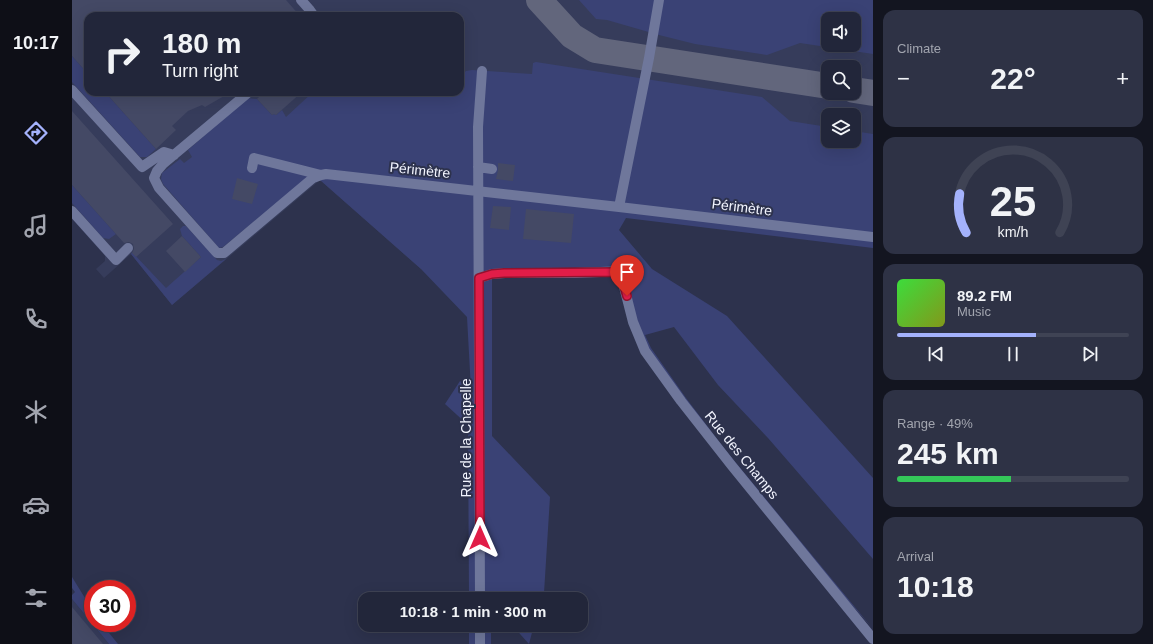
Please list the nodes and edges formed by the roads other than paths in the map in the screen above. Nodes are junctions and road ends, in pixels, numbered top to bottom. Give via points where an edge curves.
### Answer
1 (301, 0) edge
2 (659, 0) edge
3 (312, 12) edge
4 (482, 71) dead end
5 (72, 90) edge
6 (244, 96) edge
7 (174, 155) junction
8 (478, 167) junction
9 (252, 168) dead end
10 (492, 169) dead end
11 (321, 174) junction
12 (479, 191) junction
13 (619, 207) junction
14 (72, 211) edge
15 (873, 237) edge
16 (128, 248) dead end
17 (479, 278) junction
18 (480, 592) edge
19 (480, 632) edge
20 (873, 638) edge
21 (480, 644) edge

1 - 3 street
2 - 13 street
4 - 8 street, Rue de la Chapelle
5 - 7 street via 142,167 164,152
6 - 7 street
7 - 11 street via 157,171 154,178 159,188 217,253 224,253 312,178
8 - 10 street
8 - 12 street, Rue de la Chapelle
9 - 11 street, Périmètre via 254,158
11 - 12 street, Périmètre
12 - 13 street, Périmètre
12 - 17 street, Rue de la Chapelle
13 - 15 street, Périmètre
14 - 16 street via 116,260
17 - 18 street, Rue de la Chapelle
17 - 20 street, Rue des Champs via 504,273 622,271 633,322 645,351 732,466
19 - 21 street

